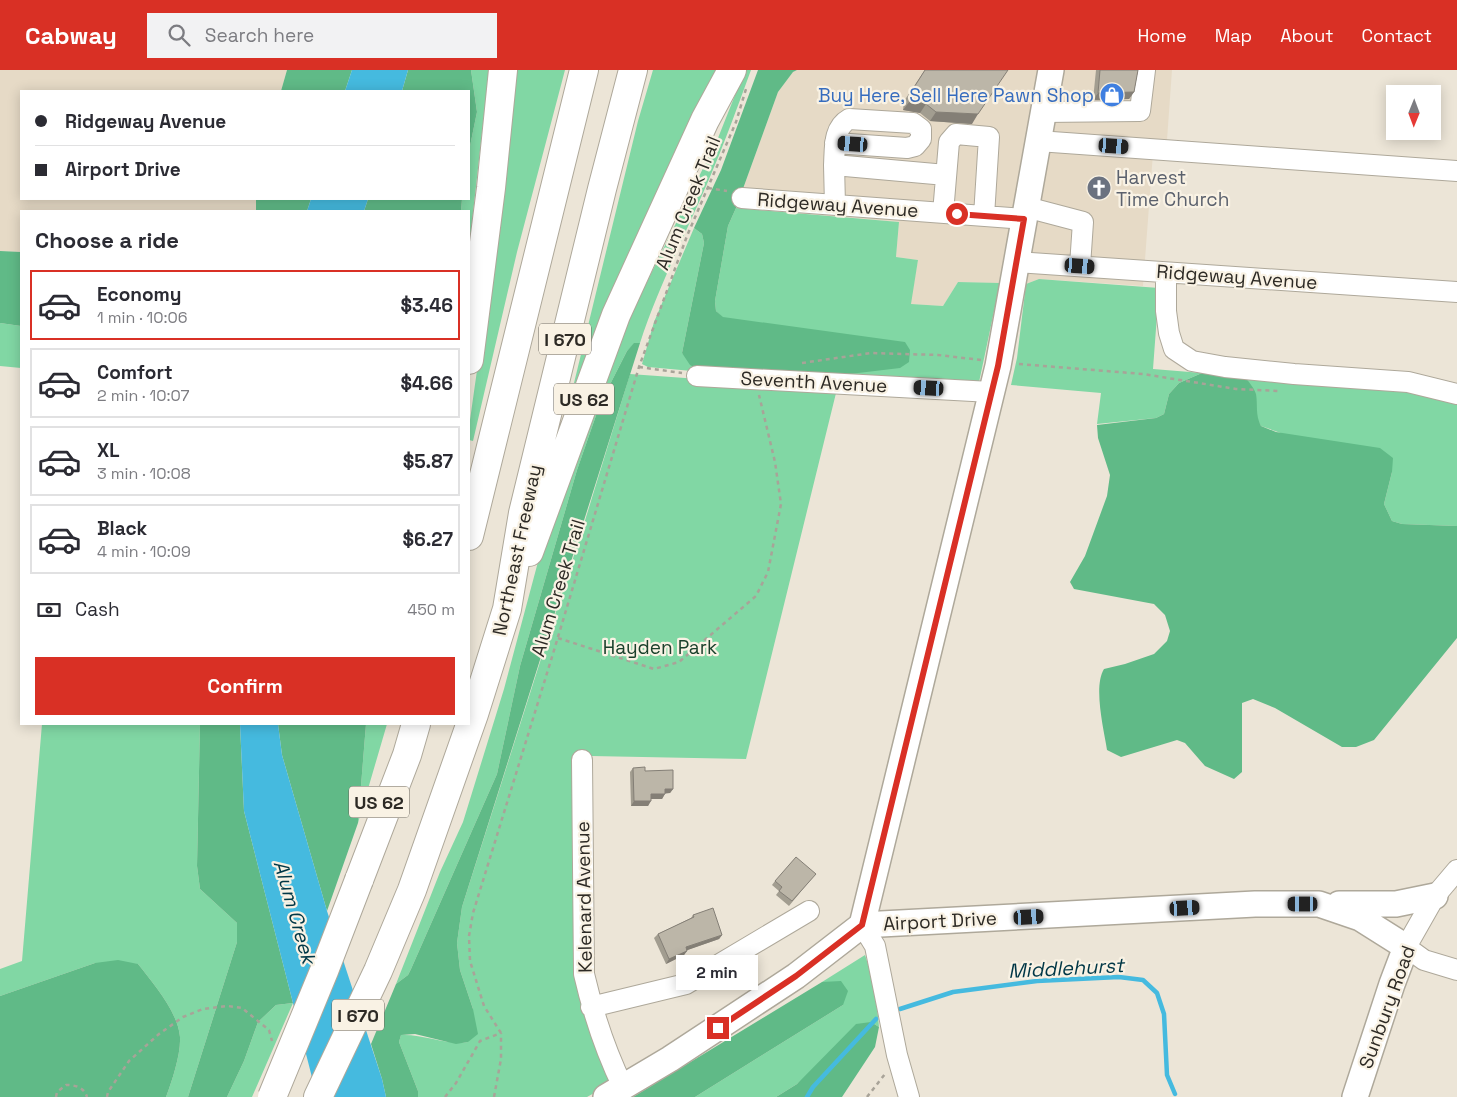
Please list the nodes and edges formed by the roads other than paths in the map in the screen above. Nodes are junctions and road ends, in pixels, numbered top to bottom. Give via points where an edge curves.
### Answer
1 (503, 70) edge
2 (584, 70) edge
3 (633, 70) edge
4 (1051, 70) edge
5 (1145, 70) edge
6 (740, 79) edge
7 (1044, 112) junction
8 (1038, 141) junction
9 (835, 143) dead end
10 (834, 165) junction
11 (1457, 171) edge
12 (946, 176) junction
13 (742, 198) dead end
14 (835, 205) junction
15 (943, 213) junction
16 (1025, 213) junction
17 (984, 216) junction
18 (1016, 262) junction
19 (1080, 266) junction
20 (1166, 273) junction
21 (1457, 292) edge
22 (470, 352) edge
23 (697, 376) road end
24 (991, 392) junction
25 (1457, 394) edge
26 (470, 532) edge
27 (507, 610) junction
28 (399, 725) edge
29 (416, 725) edge
30 (582, 760) dead end
31 (1457, 870) edge
32 (359, 880) junction
33 (1435, 896) junction
34 (1319, 904) junction
35 (809, 911) dead end
36 (862, 925) junction
37 (1406, 947) junction
38 (1457, 970) edge
39 (591, 1007) junction
40 (615, 1092) edge
41 (272, 1097) edge
42 (318, 1097) edge
43 (909, 1097) edge
44 (1355, 1097) edge

1 - 22 highway
2 - 26 highway, I 670
3 - 27 highway, Northeast Freeway / I 670 via 523,513
4 - 7 main road
5 - 7 street via 1140,111
6 - 27 highway, US 62 via 705,120 616,315
7 - 8 main road
8 - 11 street
8 - 16 main road
9 - 10 street
10 - 12 street
10 - 14 street
12 - 15 street
12 - 17 street via 949,142 956,134 989,137
13 - 14 street, Ridgeway Avenue
14 - 15 street, Ridgeway Avenue
15 - 17 street, Ridgeway Avenue
16 - 17 street, Ridgeway Avenue
16 - 18 main road
16 - 19 street, Ridgeway Avenue via 1083,222
18 - 19 street, Ridgeway Avenue
18 - 24 main road
19 - 20 street, Ridgeway Avenue
20 - 21 street, Ridgeway Avenue
20 - 25 street via 1169,333 1174,349 1192,361 1294,374 1408,382
23 - 24 street, Seventh Avenue
24 - 36 main road
27 - 42 highway, Northeast Freeway / I 670 via 412,890 378,971
28 - 32 highway, US 62
29 - 32 highway, I 670
30 - 39 street, Kelenard Avenue via 584,974
31 - 33 street, Sunbury Road
32 - 41 highway, I 670, bridge
33 - 34 main road via 1396,904
33 - 37 street, Sunbury Road
34 - 36 main road, Airport Drive via 1255,904
34 - 37 main road, Airport Drive via 1360,918
35 - 39 street via 686,984
36 - 40 main road, Airport Drive via 796,976
36 - 43 street via 875,946 896,1055
37 - 38 street via 1424,960
37 - 44 main road, Sunbury Road
39 - 40 street, Kelenard Avenue via 608,1057

